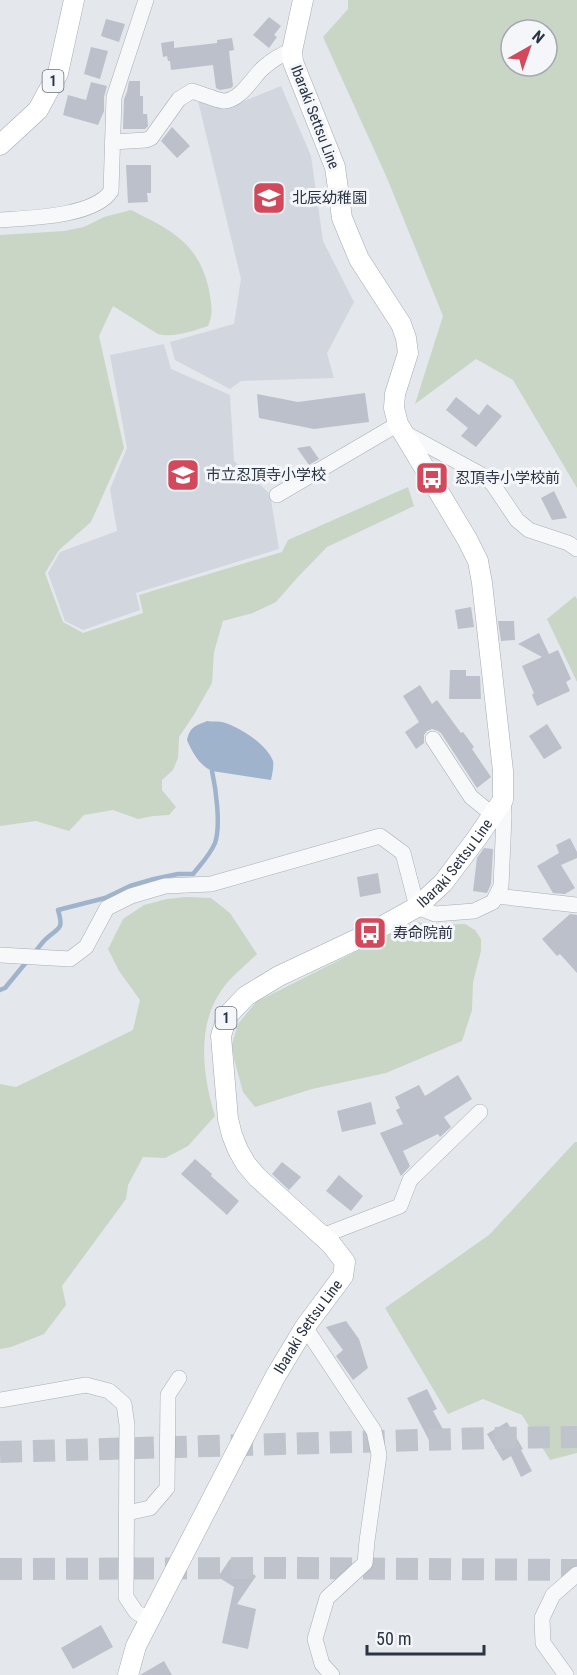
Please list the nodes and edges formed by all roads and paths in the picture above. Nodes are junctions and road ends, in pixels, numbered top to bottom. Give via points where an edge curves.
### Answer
1 (74, 0) edge
2 (146, 0) edge
3 (303, 0) edge
4 (292, 51) junction
5 (112, 142) junction
6 (0, 145) edge
7 (0, 220) edge
8 (401, 429) junction
9 (277, 495) dead end
10 (577, 549) edge
11 (433, 739) dead end
12 (498, 807) junction
13 (496, 896) junction
14 (577, 905) edge
15 (417, 907) junction
16 (0, 955) edge
17 (480, 1112) dead end
18 (322, 1236) junction
19 (305, 1327) junction
20 (179, 1378) dead end
21 (0, 1400) edge
22 (127, 1513) junction
23 (577, 1574) edge
24 (149, 1620) junction
25 (128, 1675) edge
26 (332, 1675) edge
27 (566, 1675) edge

1 - 6 main road, 1 via 58,73 38,110
2 - 5 street via 114,97
3 - 4 main road, Ibaraki Settsu Line
4 - 5 street via 264,67 234,99 220,101 192,91 178,99 151,138
4 - 8 main road, Ibaraki Settsu Line via 335,166 342,218 359,259 406,338 408,353 394,408
5 - 7 street via 111,191 107,196 92,206 61,215
8 - 9 street
8 - 10 street via 492,483 529,530
8 - 12 main road, Ibaraki Settsu Line via 478,561 503,771
11 - 12 street via 471,797
12 - 13 street via 504,816 501,886
12 - 15 main road, Ibaraki Settsu Line / 1 via 443,882
13 - 14 street
13 - 15 street via 493,902 474,911 435,914
15 - 16 street via 403,853 380,836 211,884 165,886 131,896 107,908 86,947 70,958
15 - 18 main road, Ibaraki Settsu Line / 1 via 246,996 227,1016 221,1036 228,1119 238,1150 257,1177
17 - 18 street via 410,1180 399,1206
18 - 19 main road, Ibaraki Settsu Line / 1 via 345,1262 343,1276
19 - 24 main road, Ibaraki Settsu Line / 1
19 - 26 street via 374,1431 379,1455 365,1563 327,1598 315,1639 322,1664
20 - 22 street via 168,1395 167,1488 150,1508
21 - 22 street via 86,1385 110,1391 124,1404 127,1425
22 - 24 street via 126,1597 136,1612
23 - 27 street via 553,1595 542,1618 543,1643
24 - 25 main road, Ibaraki Settsu Line / 1

